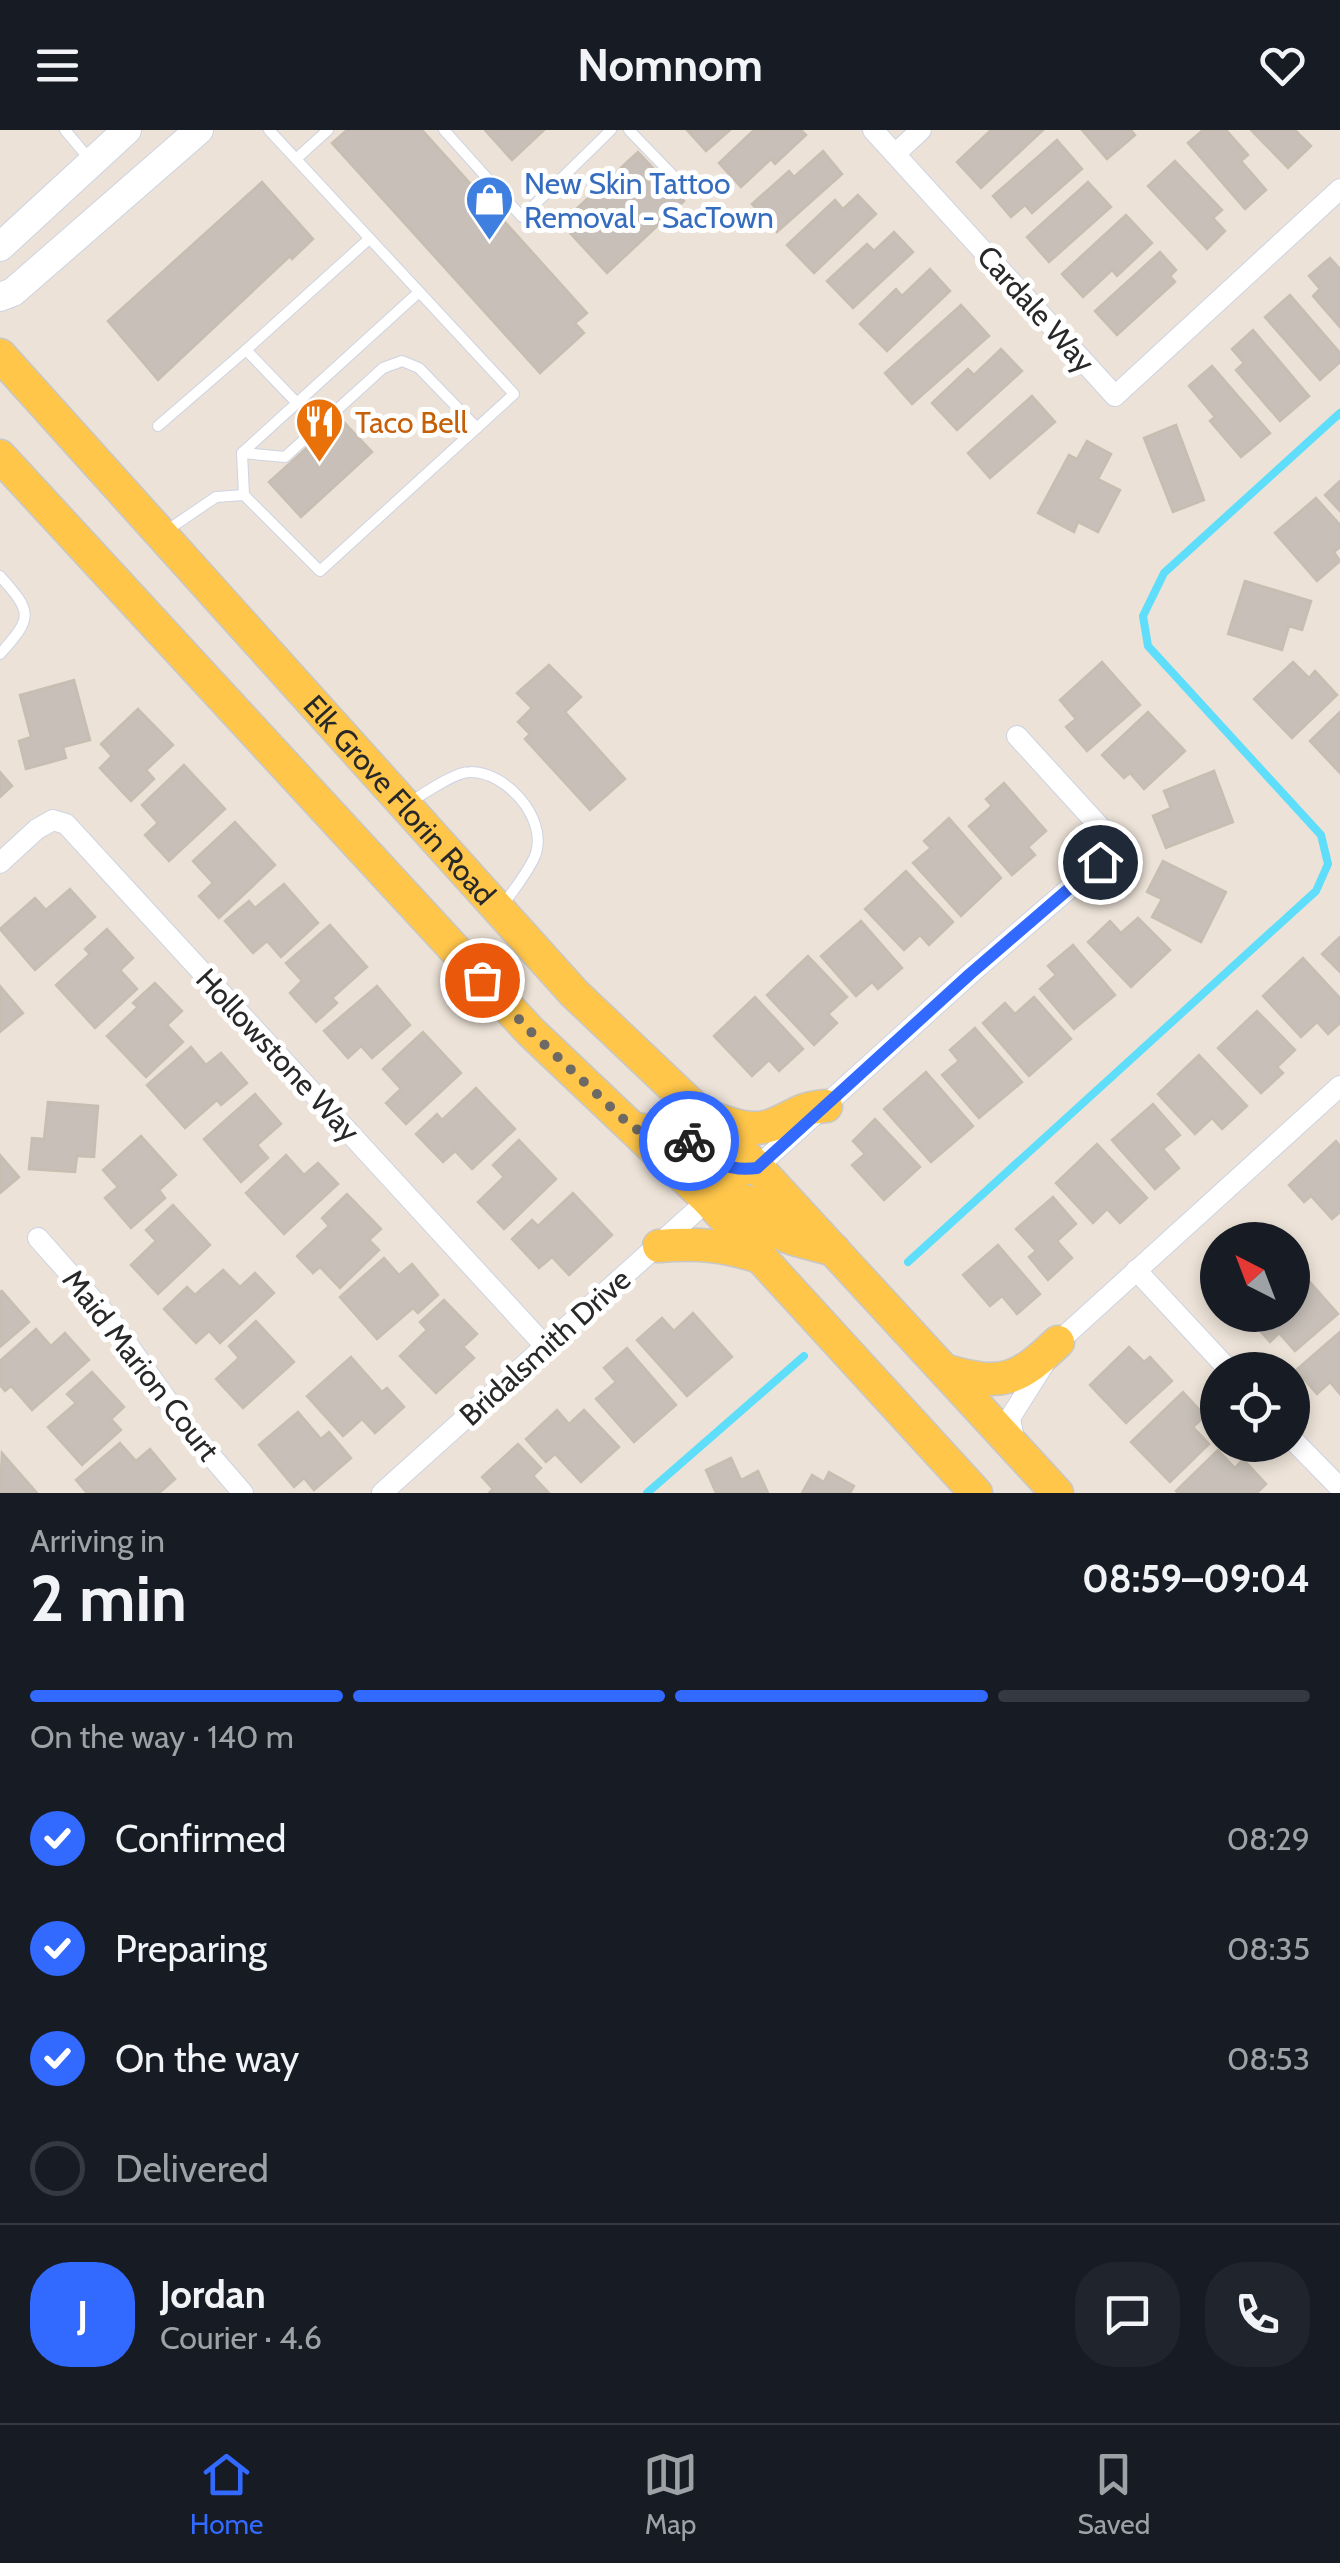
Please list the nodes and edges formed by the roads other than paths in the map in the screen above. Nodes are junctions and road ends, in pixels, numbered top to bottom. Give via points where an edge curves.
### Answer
1 (65, 130) edge
2 (127, 130) edge
3 (199, 130) edge
4 (269, 130) edge
5 (328, 130) edge
6 (444, 130) edge
7 (612, 130) edge
8 (629, 130) edge
9 (873, 130) edge
10 (921, 130) edge
11 (896, 154) junction
12 (296, 159) junction
13 (92, 162) junction
14 (683, 186) dead end
15 (1340, 189) edge
16 (370, 239) junction
17 (0, 247) edge
18 (419, 292) junction
19 (0, 298) edge
20 (246, 350) junction
21 (0, 356) edge
22 (297, 403) junction
23 (158, 426) dead end
24 (477, 428) junction
25 (242, 452) junction
26 (4, 470) edge
27 (244, 495) junction
28 (162, 534) junction
29 (0, 576) edge
30 (0, 654) edge
31 (1018, 736) dead end
32 (404, 806) junction
33 (0, 864) edge
34 (498, 912) junction
35 (1340, 1086) edge
36 (826, 1106) junction
37 (700, 1114) junction
38 (634, 1129) junction
39 (757, 1168) junction
40 (708, 1200) junction
41 (38, 1238) dead end
42 (659, 1246) junction
43 (834, 1250) junction
44 (763, 1259) junction
45 (1136, 1270) junction
46 (1058, 1342) junction
47 (546, 1347) junction
48 (1212, 1352) edge
49 (947, 1371) junction
50 (1016, 1449) junction
51 (1310, 1457) edge
52 (1340, 1488) edge
53 (243, 1493) edge
54 (382, 1493) edge
55 (976, 1493) edge
56 (1056, 1493) edge

1 - 13 lane
2 - 13 street
3 - 19 street
4 - 12 lane
5 - 12 lane
6 - 7 lane via 522,217
8 - 14 lane
9 - 11 street, Cardale Way
10 - 11 street
11 - 15 street, Cardale Way via 1115,396
12 - 16 lane
13 - 17 street
16 - 18 lane
16 - 20 lane
18 - 22 lane
18 - 24 lane via 514,394
20 - 22 lane
20 - 23 lane
21 - 28 main road, Elk Grove Florin Road
22 - 25 lane
24 - 25 lane via 418,368 402,361 383,368 286,457
24 - 27 lane via 320,571
25 - 27 lane
26 - 38 main road, Elk Grove Florin Road via 530,1031
27 - 28 lane via 216,497
28 - 32 main road, Elk Grove Florin Road
29 - 30 lane via 26,613
31 - 36 street via 1102,828 1108,846 1100,862
32 - 34 main road, Elk Grove Florin Road
32 - 34 lane via 466,771 492,774 516,796 536,822 536,853
33 - 47 street, Hollowstone Way via 38,829 53,820 66,824
34 - 37 main road, Elk Grove Florin Road
35 - 45 street
36 - 37 main road via 755,1128
36 - 39 street
37 - 39 main road, Elk Grove Florin Road
38 - 39 main road via 684,1136 718,1165
38 - 40 main road, Elk Grove Florin Road
39 - 43 main road, Elk Grove Florin Road
40 - 42 street, Bridalsmith Drive
40 - 43 main road via 732,1196 785,1236
40 - 44 main road, Elk Grove Florin Road
41 - 53 street, Maid Marion Court via 109,1318 186,1428
42 - 44 main road via 729,1246
42 - 47 street, Bridalsmith Drive
43 - 49 main road, Elk Grove Florin Road
44 - 55 main road, Elk Grove Florin Road
45 - 46 street
45 - 48 street
46 - 49 main road via 1016,1375 978,1378
46 - 50 street via 1010,1418
47 - 54 street, Bridalsmith Drive
49 - 50 main road, Elk Grove Florin Road
50 - 56 main road, Elk Grove Florin Road
51 - 52 street

